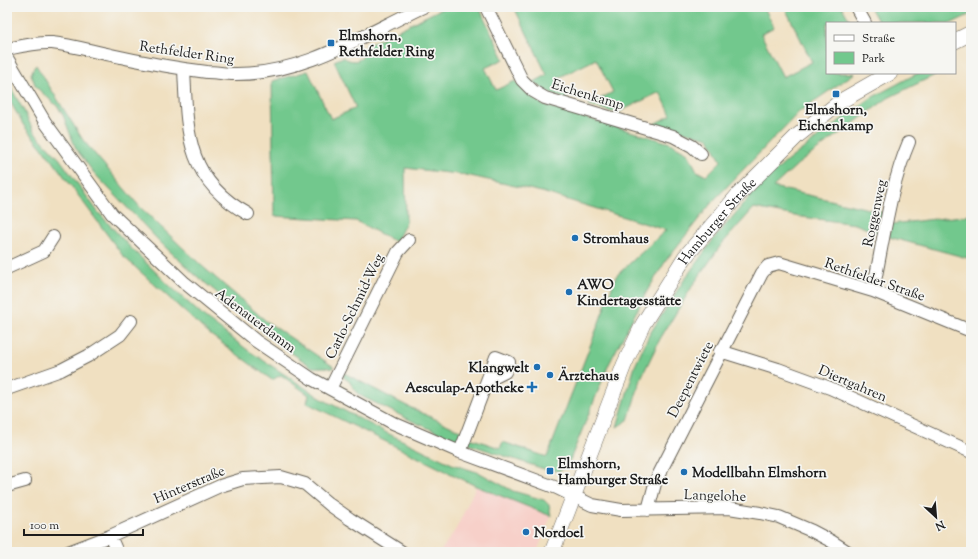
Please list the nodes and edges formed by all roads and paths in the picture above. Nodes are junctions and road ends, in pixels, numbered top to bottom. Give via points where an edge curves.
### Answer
1 (423, 7) edge
2 (486, 7) edge
3 (856, 7) edge
4 (864, 22) edge
5 (971, 33) edge
6 (956, 40) edge
7 (7, 49) edge
8 (7, 58) edge
9 (184, 69) junction
10 (888, 74) edge
11 (909, 142) dead end
12 (701, 154) dead end
13 (248, 214) dead end
14 (53, 237) dead end
15 (409, 240) dead end
16 (768, 266) joint
17 (7, 268) edge
18 (873, 291) junction
19 (131, 321) dead end
20 (971, 331) edge
21 (720, 352) junction
22 (488, 381) dead end
23 (7, 389) edge
24 (330, 389) junction
25 (460, 452) junction
26 (971, 452) edge
27 (25, 481) dead end
28 (7, 486) edge
29 (574, 496) junction
30 (648, 510) junction
31 (110, 536) junction
32 (68, 552) edge
33 (117, 552) edge
34 (402, 552) edge
35 (552, 552) edge
36 (848, 552) edge

1 - 9 street, Rethfelder Ring via 322,55 280,69 251,74
2 - 12 street, Eichenkamp via 522,80 533,91 545,98 673,136
3 - 4 street
5 - 6 main road
7 - 9 street, Rethfelder Ring via 50,43
8 - 24 street, Adenauerdamm via 45,122 112,214 185,283 256,341
9 - 13 street via 190,140 199,166 210,184 227,201
10 - 29 main road, Hamburger Straße via 841,101 798,136 738,194 685,257 640,330
11 - 18 street, Roggenweg via 901,161
14 - 17 street via 44,251
15 - 24 street, Carlo-Schmid-Weg via 398,252
16 - 18 street, Rethfelder Straße via 779,263
16 - 21 street, Deepentwiete
18 - 20 street, Rethfelder Straße
19 - 23 street via 120,335 88,356 61,370
21 - 26 street, Diertgahren via 830,388
21 - 30 street, Deepentwiete via 656,480
22 - 25 street
24 - 25 street, Adenauerdamm via 393,423
25 - 29 street, Adenauerdamm
27 - 28 street
29 - 30 street, Langelohe via 592,505 621,510
29 - 35 main road, Hamburger Straße
30 - 36 street, Langelohe via 729,508 760,513 779,517 812,531
31 - 32 street, Hinterstraße
31 - 33 street
31 - 34 street, Hinterstraße via 220,486 243,479 281,477 305,484 330,505

